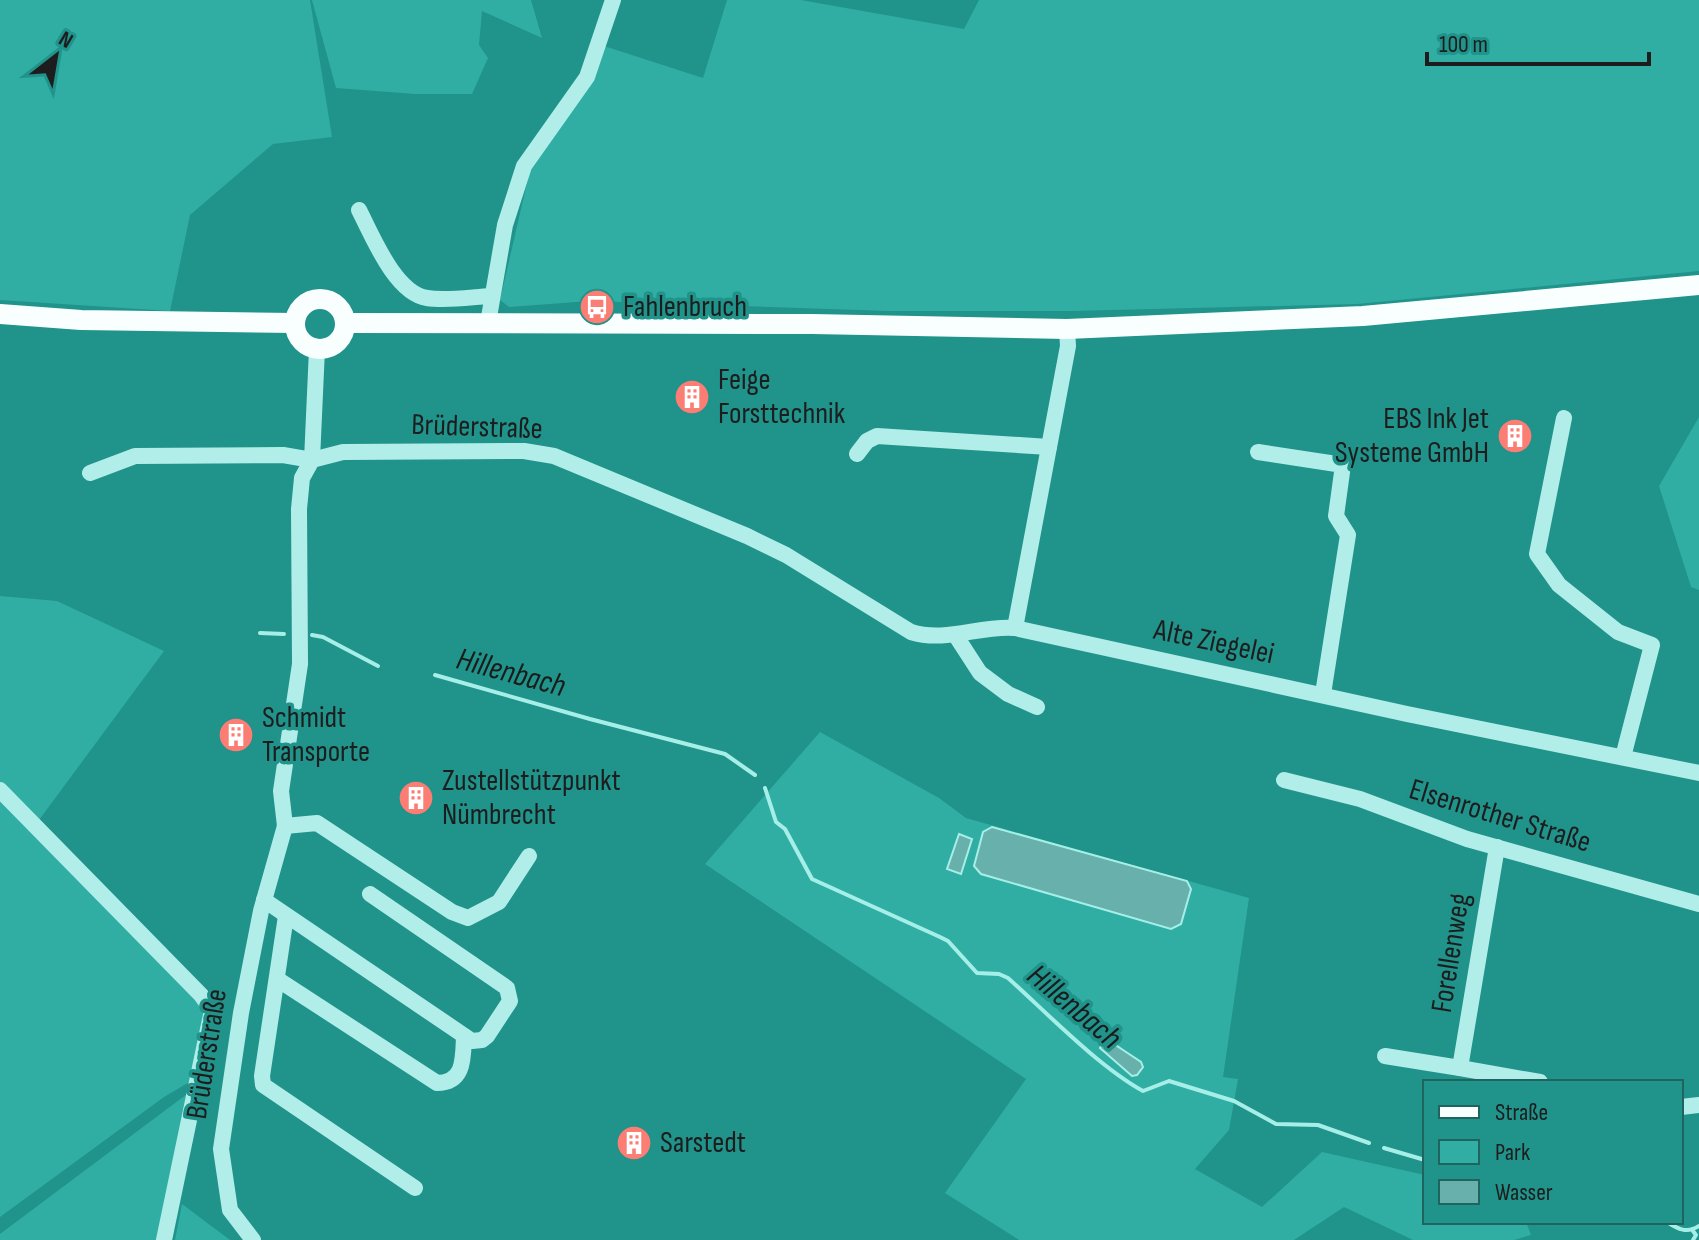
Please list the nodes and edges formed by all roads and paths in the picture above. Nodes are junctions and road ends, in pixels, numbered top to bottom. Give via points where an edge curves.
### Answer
1 (613, 0) edge
2 (359, 210) dead end
3 (1699, 285) edge
4 (491, 296) junction
5 (0, 314) edge
6 (295, 323) junction
7 (345, 323) junction
8 (488, 323) junction
9 (1067, 329) junction
10 (317, 349) junction
11 (1564, 418) dead end
12 (1049, 447) junction
13 (1258, 452) dead end
14 (857, 454) dead end
15 (312, 460) junction
16 (90, 473) dead end
17 (1015, 628) junction
18 (956, 636) junction
19 (1323, 694) junction
20 (1037, 707) dead end
21 (1623, 757) junction
22 (1699, 773) edge
23 (1284, 780) dead end
24 (0, 790) edge
25 (285, 826) junction
26 (1497, 847) junction
27 (529, 856) dead end
28 (370, 894) dead end
29 (264, 900) junction
30 (1699, 904) edge
31 (286, 916) junction
32 (277, 979) junction
33 (464, 1036) junction
34 (1385, 1056) dead end
35 (1460, 1068) junction
36 (1529, 1080) edge
37 (415, 1188) dead end
38 (164, 1240) edge
39 (253, 1240) edge

1 - 4 street via 587,77 524,166
2 - 4 street via 404,287 426,298
3 - 9 main road via 1363,316
4 - 8 street
5 - 6 main road
6 - 7 main road via 303,305 319,298 336,304
6 - 10 main road via 303,343
7 - 8 main road
7 - 10 main road via 339,341
8 - 9 main road
9 - 12 street
10 - 15 street
11 - 21 street via 1537,554 1559,585 1618,632 1652,645
12 - 14 street via 877,436
12 - 17 street
13 - 19 street via 1343,465 1336,516 1348,535
15 - 16 street via 283,455 135,456
15 - 18 street, Brüderstraße via 343,452 524,451 554,456 773,549 911,632
15 - 25 street, Brüderstraße via 302,478 299,509 300,664 281,791
17 - 18 street, Brüderstraße via 995,626
17 - 19 street, Alte Ziegelei
18 - 20 street via 980,673
19 - 21 street, Alte Ziegelei
21 - 22 street, Alte Ziegelei
23 - 26 street, Elsenrother Straße via 1360,799
24 - 38 street via 212,1010
25 - 27 street via 317,823 468,918 499,902
25 - 29 street, Brüderstraße
26 - 30 street, Elsenrother Straße
26 - 35 street, Forellenweg
28 - 33 street via 507,988 510,1001 487,1036 477,1041
29 - 31 street
29 - 39 street, Brüderstraße via 238,1025 221,1149 230,1210
31 - 32 street
31 - 33 street
32 - 33 street via 437,1083 451,1080 461,1069
32 - 37 street via 263,1085
34 - 35 street
35 - 36 street

